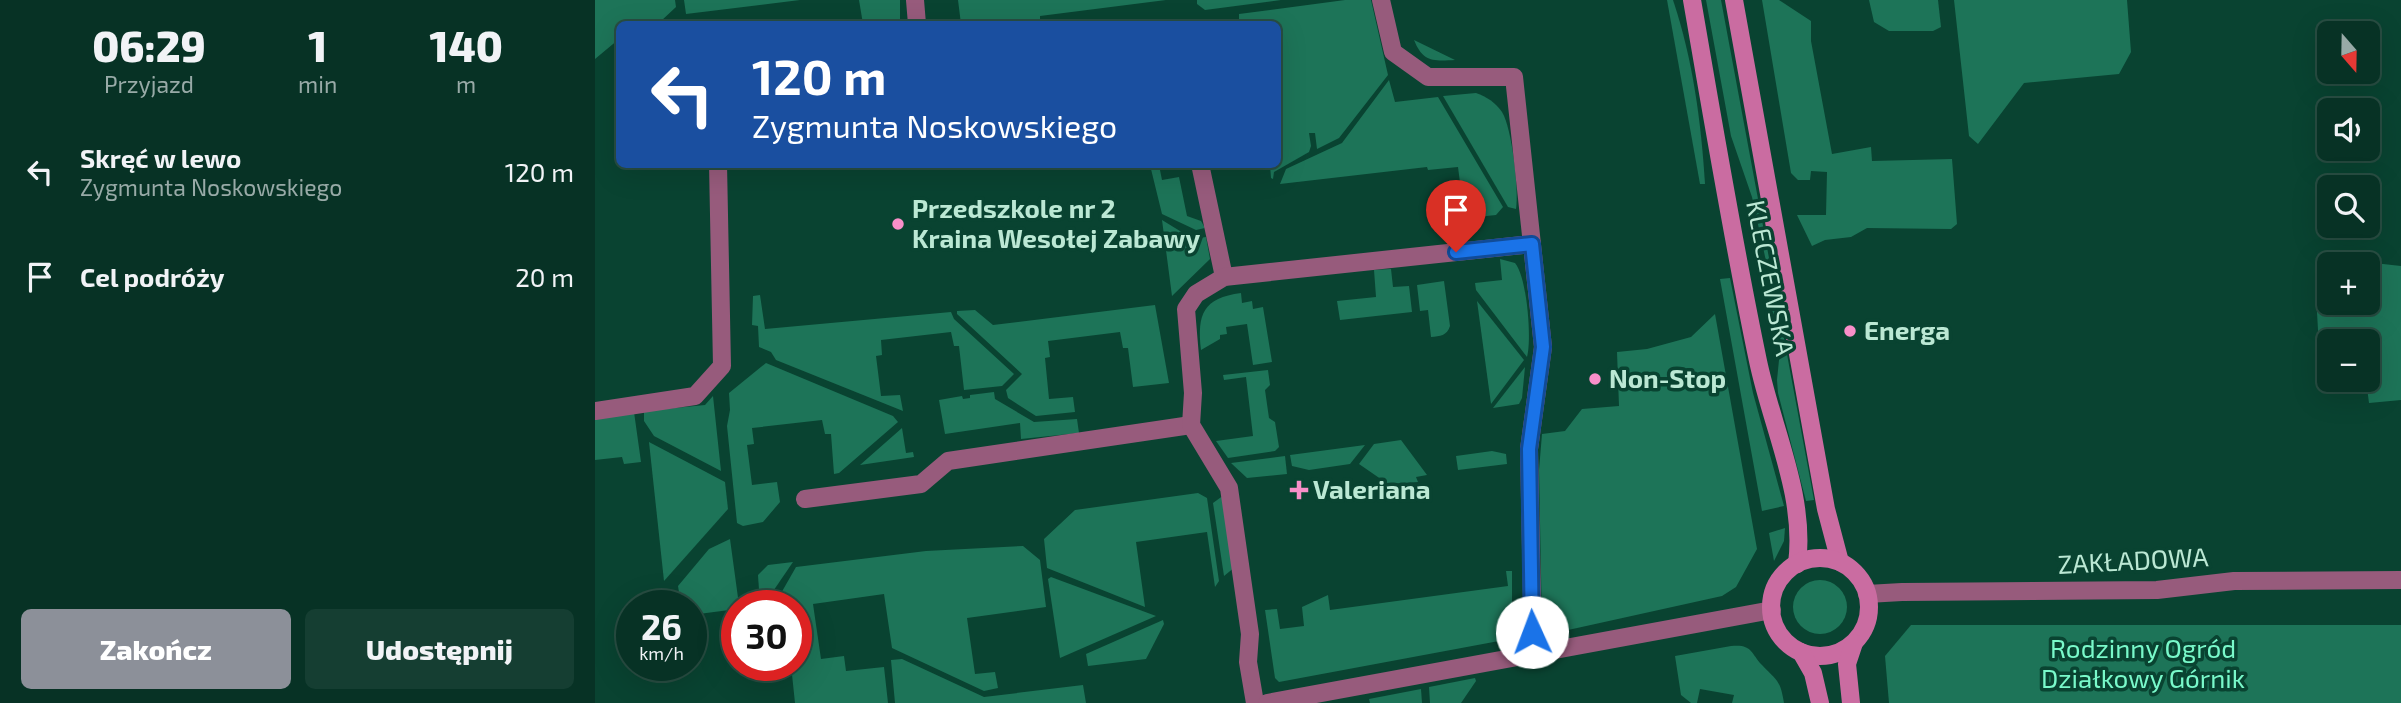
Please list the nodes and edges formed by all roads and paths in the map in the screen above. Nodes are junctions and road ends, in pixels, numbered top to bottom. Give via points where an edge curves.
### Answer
1 (915, 0) edge
2 (1381, 0) edge
3 (1734, 0) edge
4 (1692, 2) edge
5 (917, 21) edge
6 (718, 168) edge
7 (1201, 168) edge
8 (1532, 244) junction
9 (1224, 277) junction
10 (595, 411) edge
11 (1191, 425) junction
12 (805, 499) dead end
13 (1840, 562) junction
14 (1797, 564) junction
15 (2401, 580) edge
16 (1867, 594) junction
17 (1772, 610) junction
18 (1854, 643) junction
19 (1533, 652) junction
20 (1801, 652) junction
21 (1255, 703) edge
22 (1267, 703) edge
23 (1820, 703) edge
24 (1851, 703) edge

1 - 5 street
2 - 8 street via 1393,52 1428,77 1514,77
3 - 13 main road, KLECZEWSKA via 1826,509
4 - 14 main road, KLECZEWSKA via 1758,362 1797,514
6 - 10 street via 722,366 695,396
7 - 9 street
8 - 9 street
8 - 19 street via 1543,347 1529,449
9 - 11 street via 1196,294 1186,309
11 - 12 street via 947,461 921,484
11 - 21 street via 1229,488
13 - 14 main road via 1819,558
13 - 16 main road via 1859,577
14 - 17 main road via 1777,584
15 - 16 street, ZAKŁADOWA via 2234,582 2157,590
16 - 18 main road via 1866,623
17 - 19 street
17 - 20 main road via 1779,633
18 - 20 main road via 1823,656
18 - 24 main road via 1847,664
19 - 22 street
20 - 23 main road via 1813,673

